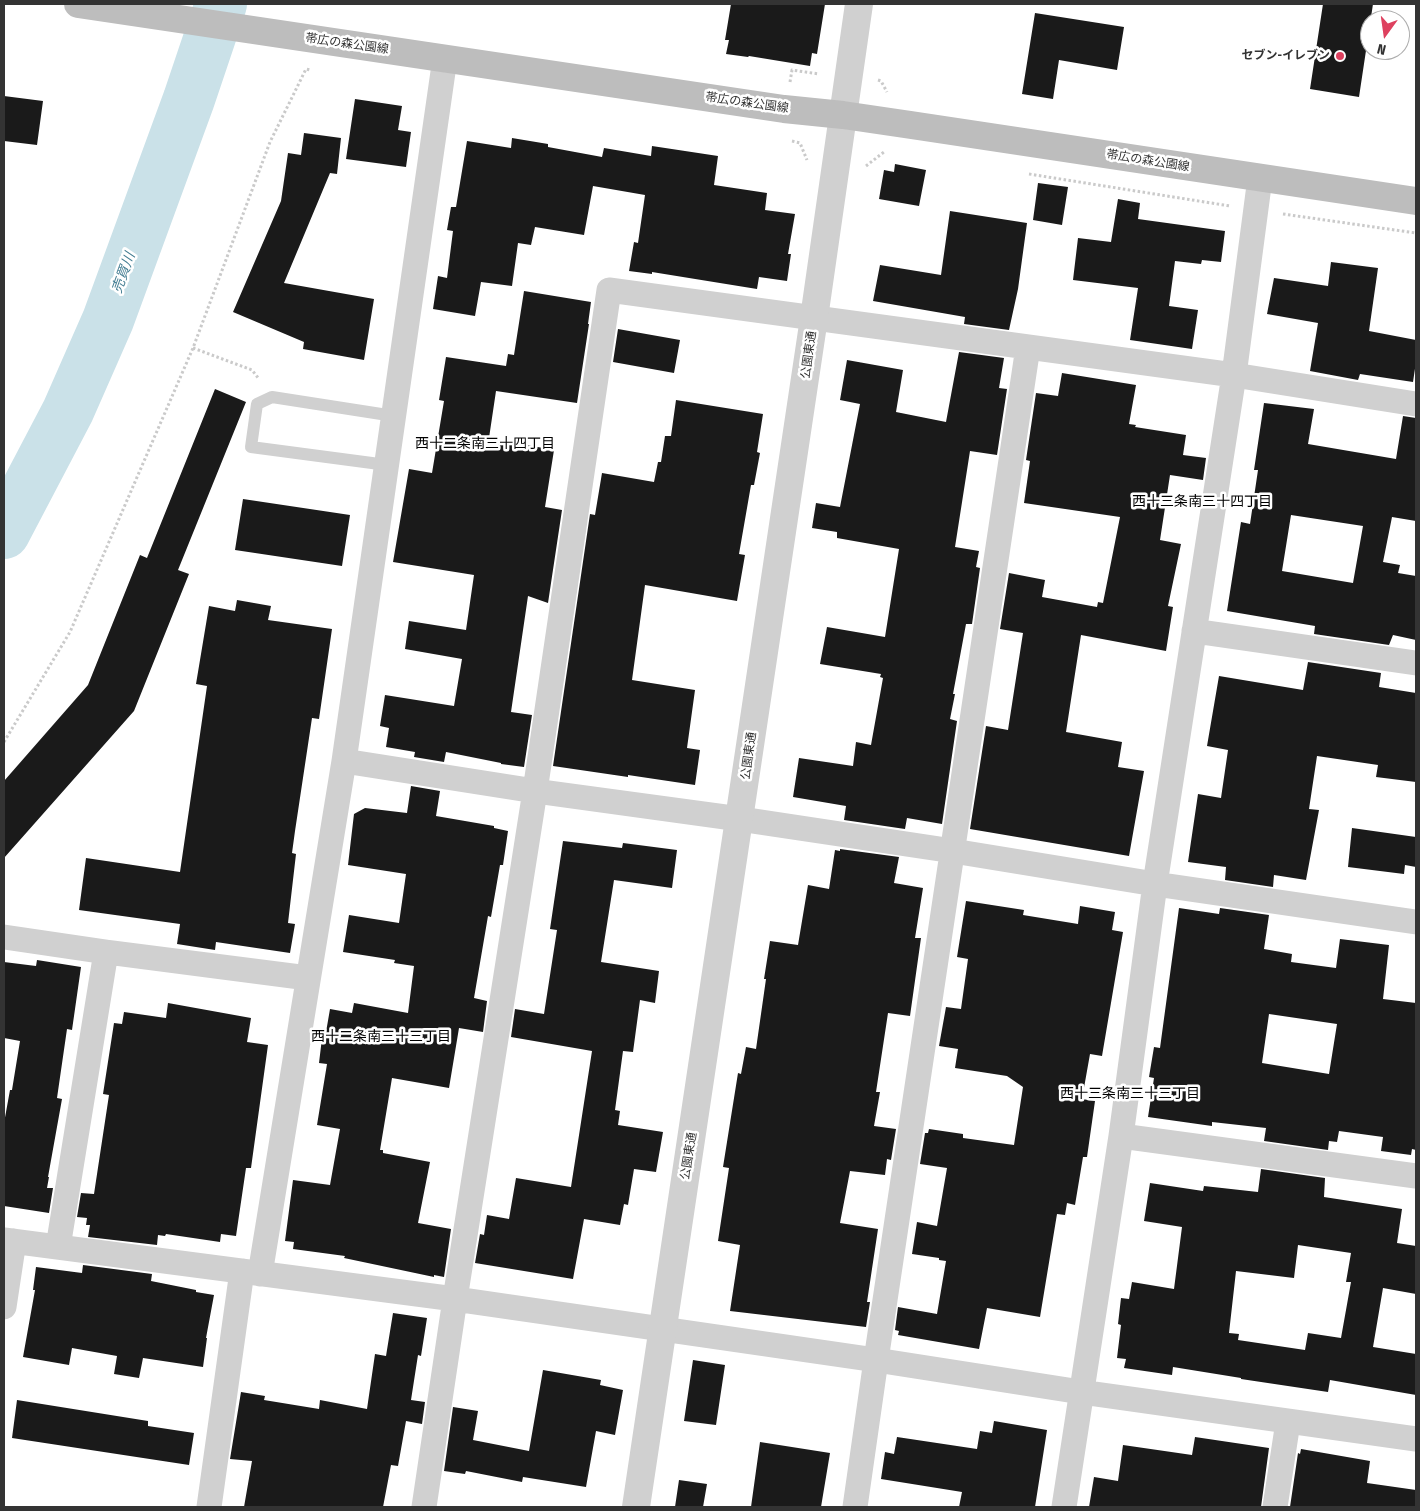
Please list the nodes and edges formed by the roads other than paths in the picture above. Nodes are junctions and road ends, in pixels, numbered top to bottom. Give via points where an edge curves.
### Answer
1 (78, 4) edge
2 (859, 4) edge
3 (445, 58) junction
4 (843, 115) junction
5 (1260, 178) junction
6 (1416, 201) edge
7 (814, 318) junction
8 (1028, 347) junction
9 (1234, 376) junction
10 (1416, 404) edge
11 (394, 416) junction
12 (386, 465) junction
13 (1194, 631) junction
14 (1416, 663) edge
15 (344, 761) junction
16 (535, 791) junction
17 (740, 819) junction
18 (953, 851) junction
19 (1155, 884) junction
20 (1416, 922) edge
21 (4, 937) edge
22 (106, 952) junction
23 (308, 978) junction
24 (1121, 1136) junction
25 (1416, 1176) edge
26 (9, 1240) edge
27 (58, 1247) junction
28 (251, 1272) junction
29 (455, 1299) junction
30 (4, 1307) edge
31 (663, 1330) junction
32 (876, 1360) junction
33 (1081, 1392) junction
34 (1288, 1422) junction
35 (1416, 1439) edge
36 (209, 1507) edge
37 (424, 1507) edge
38 (636, 1507) edge
39 (855, 1507) edge
40 (1064, 1507) edge
41 (1275, 1507) edge

1 - 3 main road, 帯広の森公園線
2 - 4 street, 公園東通
3 - 4 main road, 帯広の森公園線
3 - 11 street
4 - 5 main road, 帯広の森公園線
4 - 7 street, 公園東通
5 - 6 main road, 帯広の森公園線
5 - 9 street
7 - 8 street
7 - 16 street via 609,290
7 - 17 street, 公園東通
8 - 9 street
8 - 18 street
9 - 10 street
9 - 13 street
11 - 12 street
11 - 12 lane via 272,397 257,404 251,447
12 - 15 street
13 - 14 street
13 - 19 street
15 - 16 street
15 - 23 street
16 - 17 street
16 - 29 street
17 - 18 street
17 - 31 street, 公園東通
18 - 19 street
18 - 32 street
19 - 20 street
19 - 24 street
21 - 22 street
22 - 23 street
22 - 27 street
23 - 28 street
24 - 25 street
24 - 33 street
26 - 27 street
26 - 30 street
27 - 28 street
28 - 29 street
28 - 36 street
29 - 31 street
29 - 37 street
31 - 32 street
31 - 38 street, 公園東通
32 - 33 street
32 - 39 street
33 - 34 street
33 - 40 street
34 - 35 street
34 - 41 street

